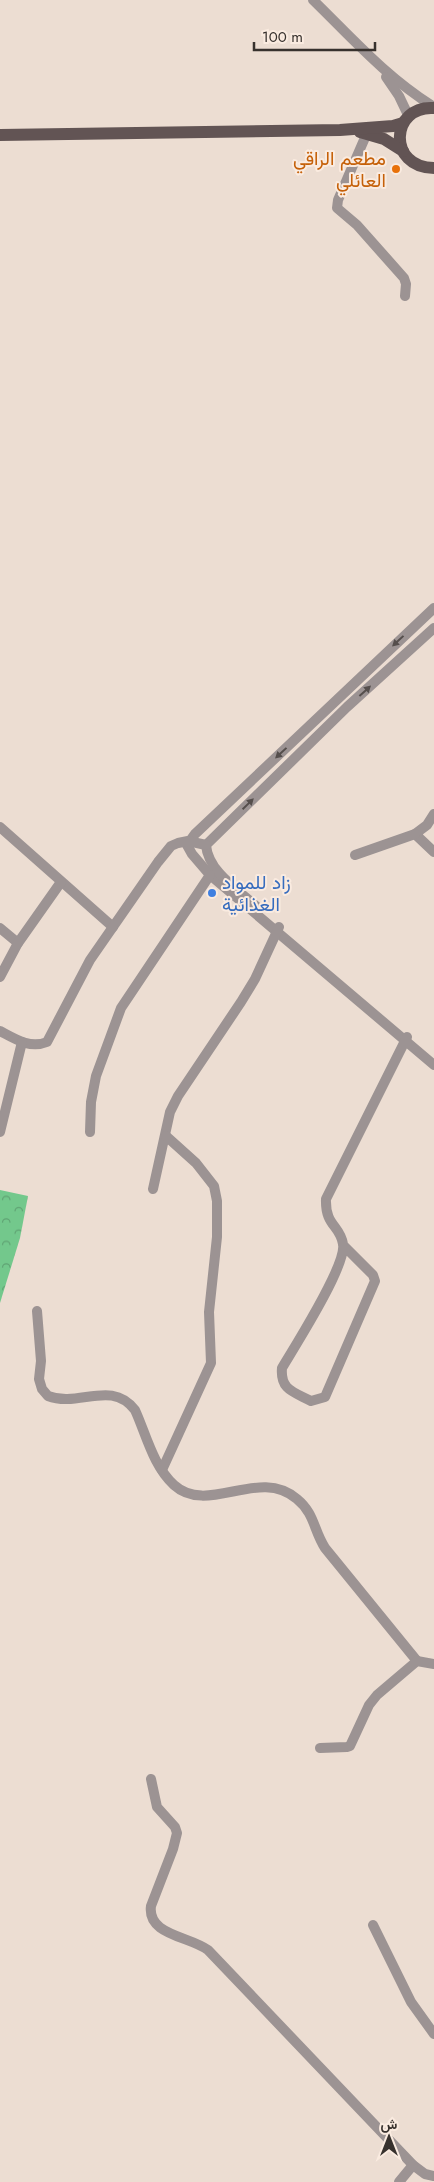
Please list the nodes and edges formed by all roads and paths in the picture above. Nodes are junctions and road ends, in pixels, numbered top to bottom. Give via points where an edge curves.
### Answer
1 (313, 0) edge
2 (378, 66) junction
3 (434, 107) edge
4 (406, 120) junction
5 (340, 130) junction
6 (367, 133) junction
7 (0, 135) edge
8 (403, 151) junction
9 (431, 169) edge
10 (405, 296) dead end
11 (434, 608) edge
12 (434, 628) edge
13 (434, 814) edge
14 (0, 827) edge
15 (414, 834) junction
16 (188, 842) junction
17 (206, 845) junction
18 (434, 852) edge
19 (355, 855) dead end
20 (210, 875) junction
21 (62, 882) junction
22 (113, 927) junction
23 (0, 928) edge
24 (278, 930) junction
25 (18, 943) junction
26 (0, 977) edge
27 (0, 1031) edge
28 (406, 1038) junction
29 (22, 1042) junction
30 (434, 1057) edge
31 (434, 1065) edge
32 (0, 1132) edge
33 (90, 1132) dead end
34 (166, 1136) junction
35 (153, 1189) dead end
36 (343, 1245) junction
37 (37, 1311) dead end
38 (162, 1470) junction
39 (416, 1661) junction
40 (434, 1664) edge
41 (320, 1748) dead end
42 (151, 1779) dead end
43 (373, 1925) dead end
44 (434, 2034) edge
45 (413, 2165) junction
46 (433, 2175) edge
47 (399, 2182) edge

1 - 2 street
2 - 3 street
2 - 4 street via 399,96
3 - 4 main road via 419,110
4 - 5 main road via 393,126
4 - 8 main road via 400,139
5 - 6 main road
5 - 7 main road
6 - 8 main road
6 - 10 street via 337,208 357,225 404,278
8 - 9 main road via 412,163
11 -> 16 street
17 -> 12 street via 347,707
13 - 15 street via 427,825
14 - 21 street
15 - 18 street
15 - 19 street
16 - 17 street
16 - 20 street via 189,849
16 - 22 street via 171,846
17 - 24 street via 216,870
20 - 24 street
20 - 33 street via 121,1008 96,1076
21 - 22 street
21 - 25 street
22 - 29 street via 90,960 47,1042
23 - 25 street
24 - 28 street
24 - 34 street via 255,979 178,1096 170,1112
25 - 26 street
27 - 29 street
28 - 30 street
28 - 31 street
28 - 36 street via 326,1198 326,1212
29 - 32 street
34 - 35 street
34 - 38 street via 196,1163 214,1186 217,1237 209,1312 211,1363
36 - 36 street via 336,1271 282,1368 284,1386 311,1401 325,1397 375,1281
37 - 38 street via 42,1389 54,1398 110,1395 123,1398 135,1410
38 - 39 street via 174,1485 192,1494 206,1495 265,1486 280,1489 296,1498 312,1516 326,1548
39 - 40 street
39 - 41 street via 368,1705 350,1746
42 - 45 street via 157,1807 177,1832 151,1906 153,1923 208,1950
43 - 44 street via 411,2002
45 - 46 street via 425,2174
45 - 47 street

